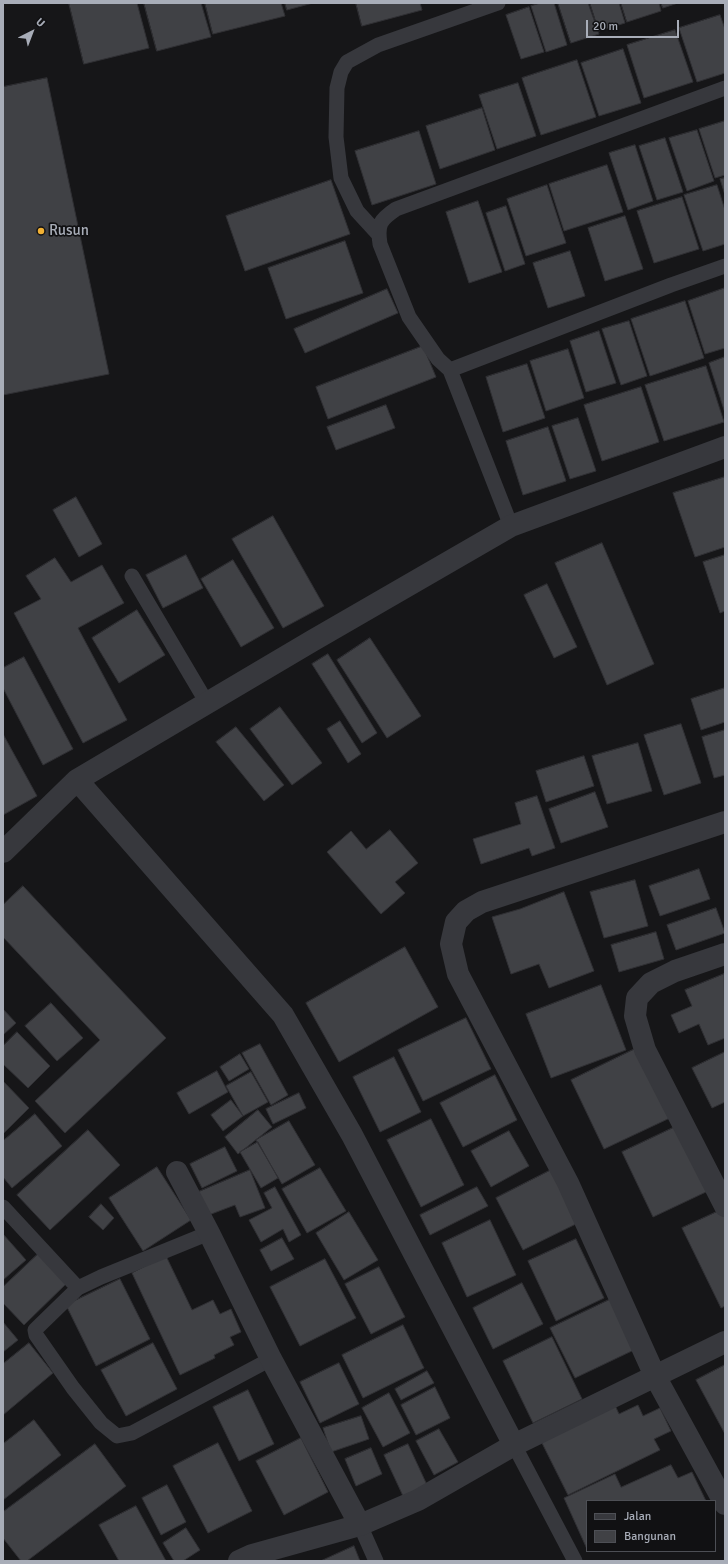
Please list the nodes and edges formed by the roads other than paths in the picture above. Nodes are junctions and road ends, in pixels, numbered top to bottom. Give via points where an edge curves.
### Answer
1 (498, 3) edge
2 (725, 88) edge
3 (379, 235) junction
4 (725, 266) edge
5 (450, 370) junction
6 (725, 448) edge
7 (511, 526) junction
8 (132, 576) dead end
9 (207, 703) junction
10 (77, 780) junction
11 (725, 822) edge
12 (3, 852) edge
13 (725, 954) edge
14 (177, 1172) dead end
15 (725, 1206) edge
16 (3, 1207) edge
17 (209, 1233) junction
18 (78, 1288) junction
19 (725, 1342) edge
20 (271, 1359) junction
21 (655, 1376) junction
22 (514, 1445) junction
23 (725, 1504) edge
24 (360, 1525) junction
25 (239, 1561) edge
26 (376, 1561) edge
27 (575, 1561) edge

1 - 3 lane via 378,45 348,62 341,72 337,88 336,137 341,178 357,211
2 - 3 lane via 396,209 380,222
3 - 5 lane via 380,244 409,318 438,359
4 - 5 lane
5 - 7 lane
6 - 7 street
7 - 9 street
8 - 9 lane
9 - 10 street
10 - 12 street
10 - 22 street via 283,1015 352,1135
11 - 21 street via 482,902 466,911 456,922 451,944 458,974 568,1183
13 - 15 street via 675,971 651,983 637,998 635,1016 645,1050
14 - 17 street
16 - 18 lane
17 - 18 lane
17 - 20 street
18 - 20 lane via 35,1330 36,1335 101,1423 117,1436 132,1433
19 - 21 street
20 - 24 street
21 - 22 street
21 - 23 street
22 - 24 street via 418,1500
22 - 27 lane
24 - 25 street via 252,1555
24 - 26 lane

